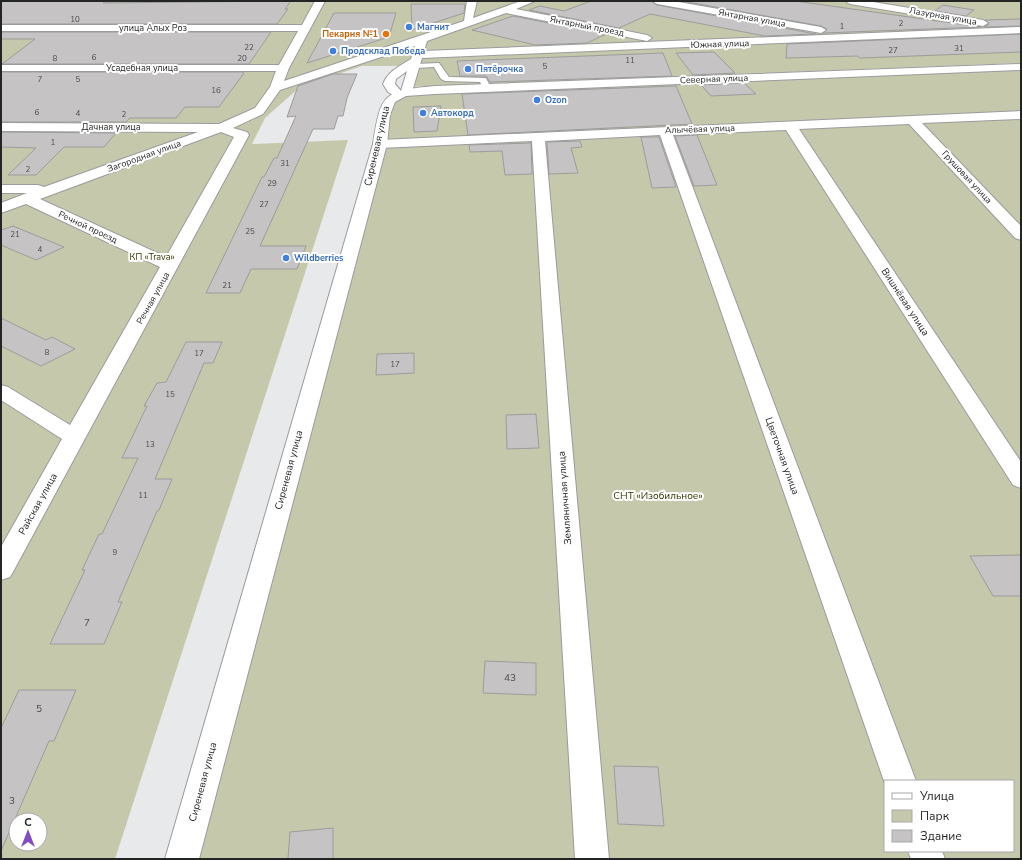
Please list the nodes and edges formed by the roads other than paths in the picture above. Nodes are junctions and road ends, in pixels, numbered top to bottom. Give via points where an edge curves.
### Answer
1 (320, 1) edge
2 (472, 1) edge
3 (530, 1) edge
4 (657, 1) edge
5 (850, 1) edge
6 (504, 10) junction
7 (469, 22) junction
8 (1, 28) edge
9 (306, 28) junction
10 (1016, 30) edge
11 (846, 38) junction
12 (422, 40) junction
13 (667, 46) junction
14 (416, 61) junction
15 (1021, 67) edge
16 (1, 68) edge
17 (283, 68) junction
18 (276, 87) junction
19 (405, 88) junction
20 (487, 88) junction
21 (1021, 114) edge
22 (912, 120) junction
23 (790, 125) junction
24 (1, 127) edge
25 (221, 128) junction
26 (665, 130) junction
27 (538, 137) junction
28 (380, 144) junction
29 (1, 189) edge
30 (54, 189) junction
31 (27, 199) junction
32 (1, 208) edge
33 (1021, 235) edge
34 (171, 266) junction
35 (1, 391) edge
36 (74, 437) junction
37 (1021, 480) edge
38 (1, 570) edge
39 (900, 780) edge
40 (182, 859) edge
41 (592, 859) edge

1 - 9 street
2 - 7 street
3 - 6 street
4 - 11 street, Янтарная улица via 826,31
5 - 10 street, Лазурная улица
6 - 7 street
6 - 13 street, Янтарный проезд via 660,40
7 - 12 street
8 - 9 street, улица Алых Роз
9 - 17 street
10 - 11 street, Южная улица
11 - 13 street, Южная улица
12 - 14 street
12 - 18 street
13 - 14 street, Южная улица
14 - 19 street
14 - 19 street via 391,78 389,84 392,89
14 - 20 lane via 436,65 448,79 483,80
15 - 20 street, Северная улица
16 - 17 street, Усадебная улица
17 - 18 street
18 - 25 street, Загородная улица via 259,111
19 - 20 street, Северная улица
19 - 28 street, Сиреневая улица via 385,104
21 - 22 street, Алычёвая улица
22 - 23 street, Алычёвая улица
22 - 33 street, Грушовая улица
23 - 26 street, Алычёвая улица
23 - 37 street, Вишнёвая улица
24 - 25 street, Дачная улица
25 - 30 street, Загородная улица
25 - 34 street, Речная улица via 242,135
26 - 27 street, Алычёвая улица
26 - 39 street, Цветочная улица
27 - 28 street, Алычёвая улица
27 - 41 street, Земляничная улица
28 - 40 street, Сиреневая улица
29 - 30 street
30 - 31 street, Загородная улица
31 - 32 street, Загородная улица
31 - 34 street, Речной проезд
34 - 36 street, Речная улица
35 - 36 street
36 - 38 street, Райская улица

